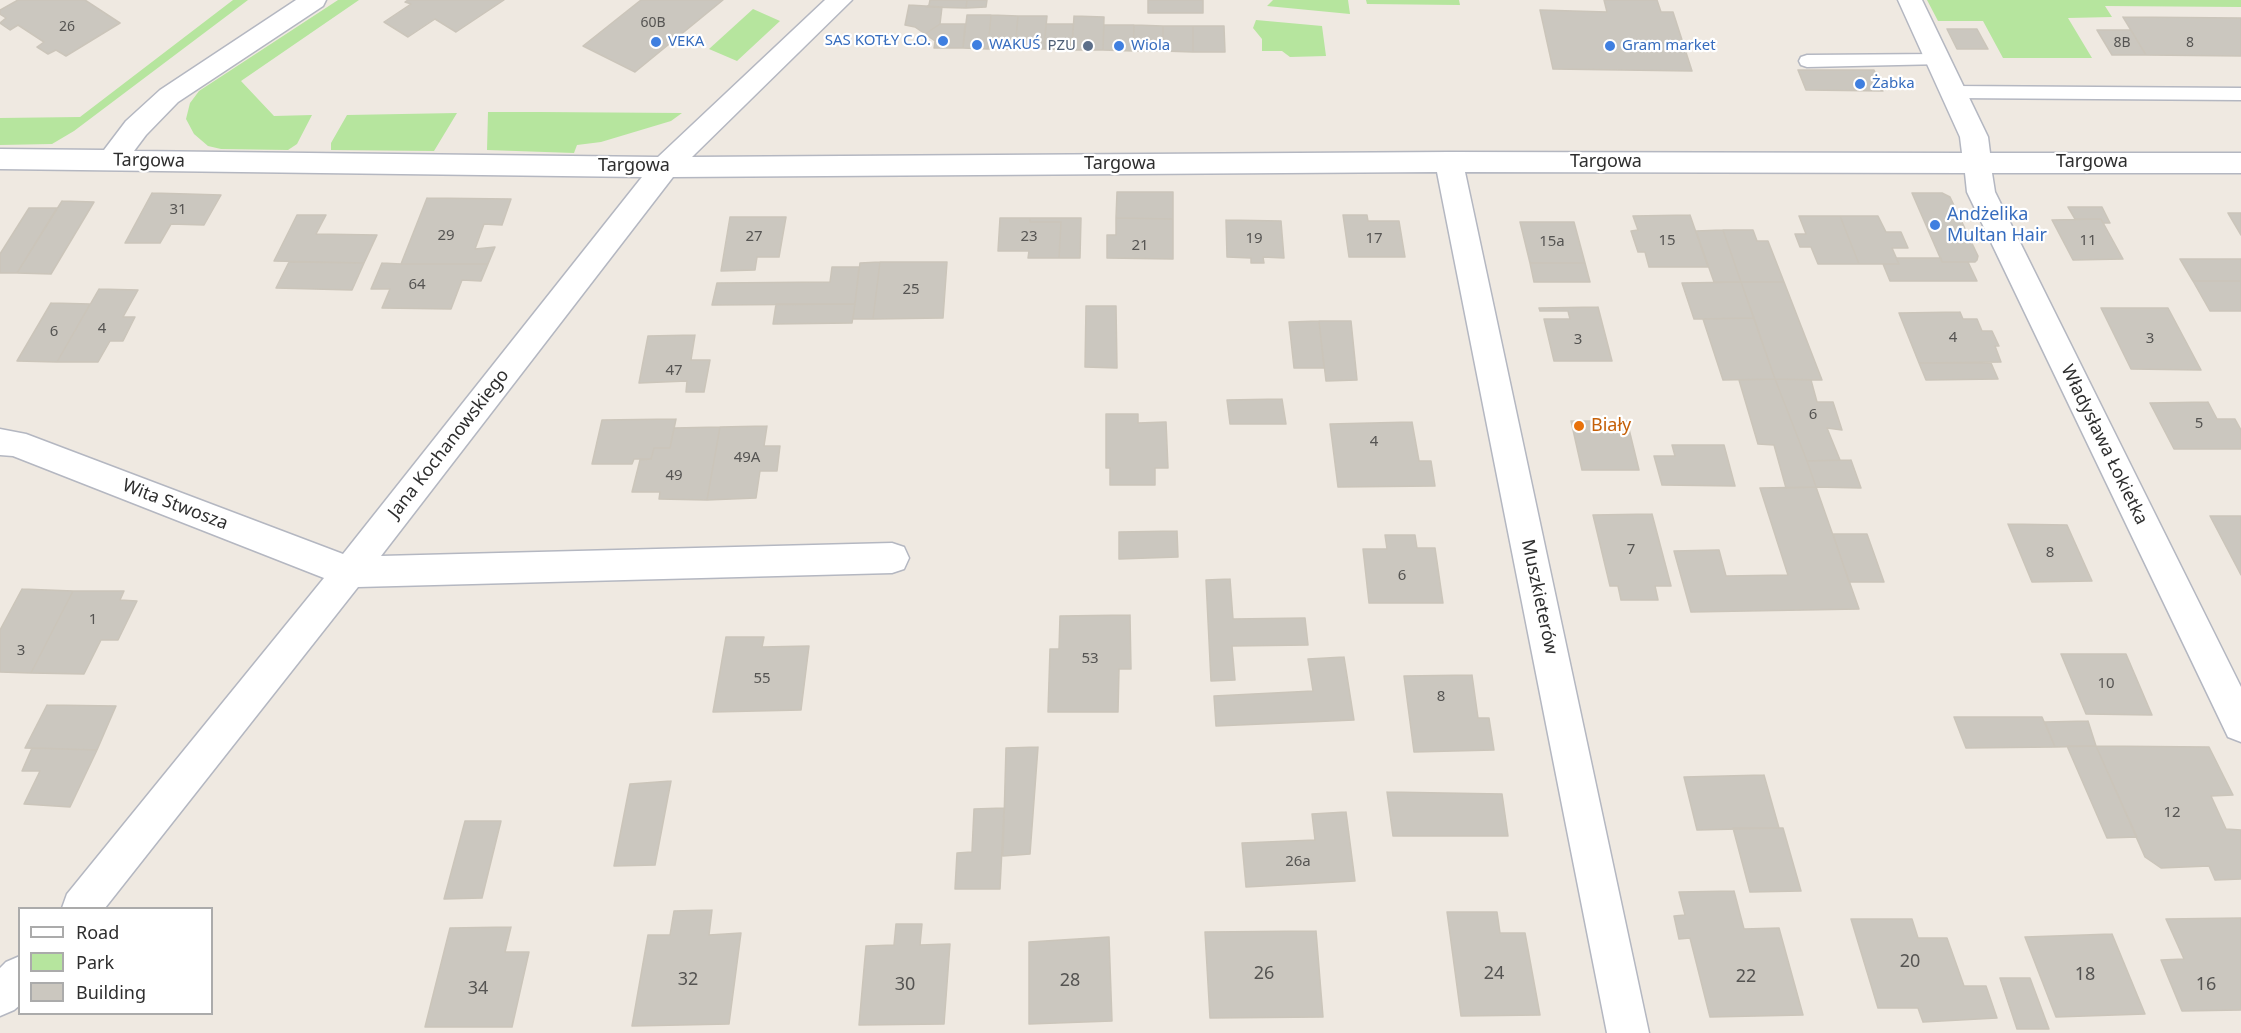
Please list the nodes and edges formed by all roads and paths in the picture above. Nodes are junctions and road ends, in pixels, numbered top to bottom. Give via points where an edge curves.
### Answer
1 (314, 0) edge
2 (840, 0) edge
3 (1910, 0) edge
4 (1938, 60) junction
5 (1807, 61) dead end
6 (1953, 92) junction
7 (2241, 94) edge
8 (0, 159) edge
9 (112, 160) junction
10 (1449, 162) junction
11 (1978, 162) junction
12 (2241, 163) edge
13 (665, 167) junction
14 (0, 442) edge
15 (892, 558) dead end
16 (349, 572) junction
17 (2241, 725) edge
18 (83, 907) edge
19 (18, 978) edge
20 (0, 996) edge
21 (1628, 1033) edge

1 - 9 street via 169,96 136,128
2 - 13 street, Jana Kochanowskiego
3 - 4 street, Władysława Łokietka
4 - 5 lane
4 - 6 street, Władysława Łokietka
6 - 7 lane
6 - 11 street, Władysława Łokietka via 1974,137
8 - 9 street, Targowa
9 - 13 street, Targowa
10 - 11 street, Targowa
10 - 13 street, Targowa
10 - 21 street, Muszkieterów
11 - 12 street, Targowa
11 - 17 street, Władysława Łokietka via 1981,192
13 - 16 street, Jana Kochanowskiego
14 - 16 street, Wita Stwosza via 15,443
15 - 16 street
16 - 18 street, Jana Kochanowskiego
19 - 20 street

